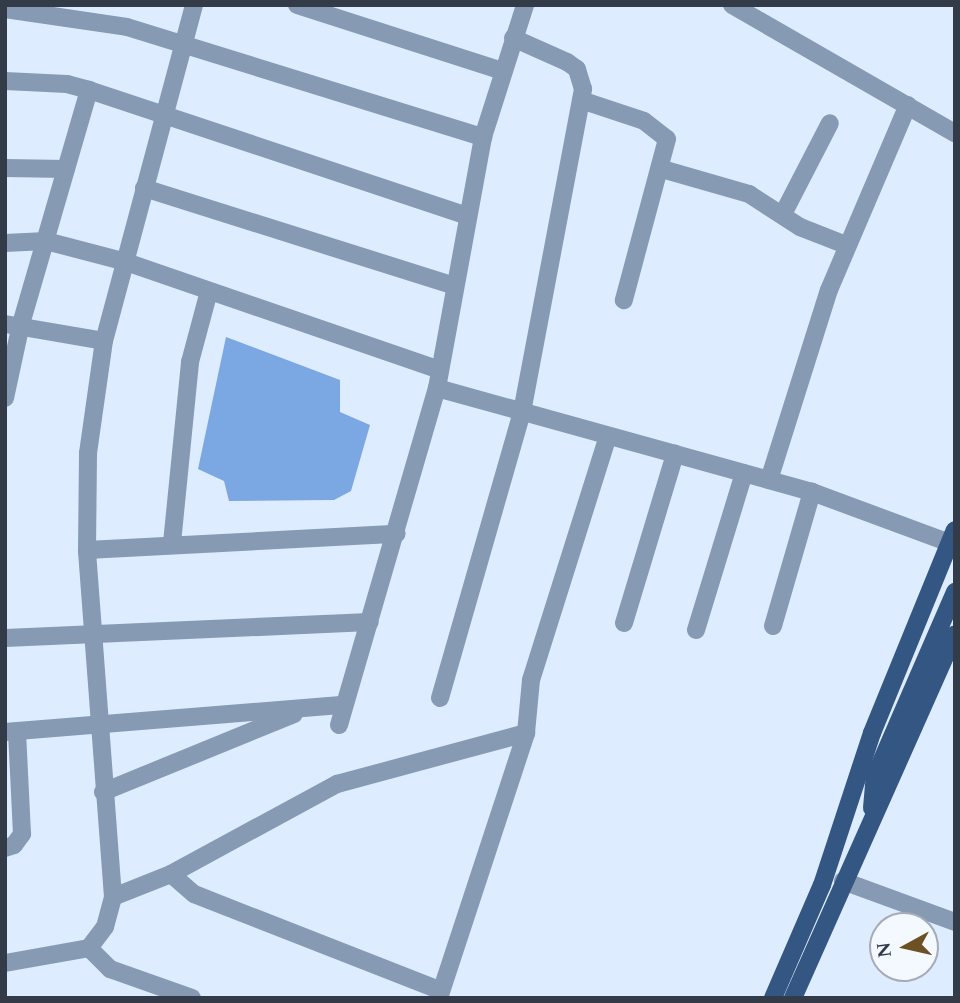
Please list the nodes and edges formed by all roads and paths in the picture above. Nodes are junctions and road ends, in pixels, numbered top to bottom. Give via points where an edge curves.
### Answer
1 (194, 5) edge
2 (297, 5) edge
3 (525, 5) edge
4 (732, 5) edge
5 (5, 9) edge
6 (513, 38) junction
7 (184, 43) junction
8 (502, 71) junction
9 (5, 81) edge
10 (89, 90) junction
11 (581, 100) junction
12 (908, 106) junction
13 (166, 113) junction
14 (830, 123) dead end
15 (955, 133) edge
16 (483, 137) junction
17 (5, 168) edge
18 (66, 169) junction
19 (662, 169) junction
20 (144, 188) junction
21 (783, 214) junction
22 (468, 216) junction
23 (46, 241) junction
24 (5, 243) edge
25 (846, 245) junction
26 (126, 262) junction
27 (454, 286) junction
28 (209, 290) junction
29 (624, 300) dead end
30 (13, 324) edge
31 (104, 341) junction
32 (438, 379) junction
33 (5, 398) edge
34 (522, 412) junction
35 (608, 436) junction
36 (675, 454) junction
37 (744, 473) junction
38 (769, 480) junction
39 (812, 492) junction
40 (397, 534) junction
41 (953, 540) edge
42 (172, 543) junction
43 (87, 550) junction
44 (955, 592) edge
45 (370, 622) junction
46 (624, 623) dead end
47 (773, 626) dead end
48 (696, 629) dead end
49 (955, 634) edge
50 (95, 636) junction
51 (5, 638) edge
52 (440, 698) dead end
53 (344, 705) junction
54 (310, 707) junction
55 (99, 723) junction
56 (339, 725) dead end
57 (11, 731) edge
58 (526, 733) junction
59 (875, 776) junction
60 (103, 792) junction
61 (849, 804) junction
62 (871, 821) junction
63 (5, 848) edge
64 (170, 874) junction
65 (843, 881) junction
66 (113, 897) junction
67 (955, 922) edge
68 (89, 948) junction
69 (5, 962) edge
70 (440, 994) edge
71 (192, 998) edge
72 (773, 998) edge
73 (793, 998) edge

1 - 7 street
2 - 8 street
3 - 6 street
4 - 12 street
5 - 7 street via 95,20
6 - 8 street
6 - 11 street via 577,69
7 - 13 street
7 - 16 street
8 - 16 street
9 - 10 street via 66,83
10 - 13 street
10 - 18 street
11 - 19 street via 660,130 667,148
11 - 34 street
12 - 15 street
12 - 25 street
13 - 20 street
13 - 22 street
14 - 21 street
16 - 22 street
17 - 18 street
18 - 23 street
19 - 21 street via 749,194
19 - 29 street
20 - 26 street
20 - 27 street
21 - 25 street via 800,228
22 - 27 street
23 - 24 street
23 - 26 street
23 - 30 street
25 - 38 street
26 - 28 street
26 - 31 street
27 - 32 street
28 - 32 street
28 - 42 street via 190,362
30 - 31 street
30 - 33 street
31 - 43 street via 88,453
32 - 34 street
32 - 40 street
34 - 35 street
34 - 52 street
35 - 36 street
35 - 58 street via 531,680
36 - 37 street
36 - 46 street
37 - 38 street
37 - 48 street
38 - 39 street
39 - 41 street
39 - 47 street
40 - 42 street
40 - 45 street
41 - 61 main road via 872,733
42 - 43 street
43 - 50 street
44 - 59 main road
45 - 50 street
45 - 53 street
49 - 62 main road
50 - 51 street
50 - 55 street
53 - 54 street
53 - 56 street
54 - 55 street
54 - 60 street
55 - 57 street
55 - 60 street
57 - 63 street via 22,834
58 - 64 street via 337,784
58 - 70 street
59 - 61 main road
59 - 62 main road
60 - 66 street
61 - 72 main road via 822,885
62 - 65 main road
64 - 66 street
64 - 70 street via 194,894
65 - 67 street
65 - 73 main road
66 - 68 street via 105,927
68 - 69 street
68 - 71 street via 110,969

